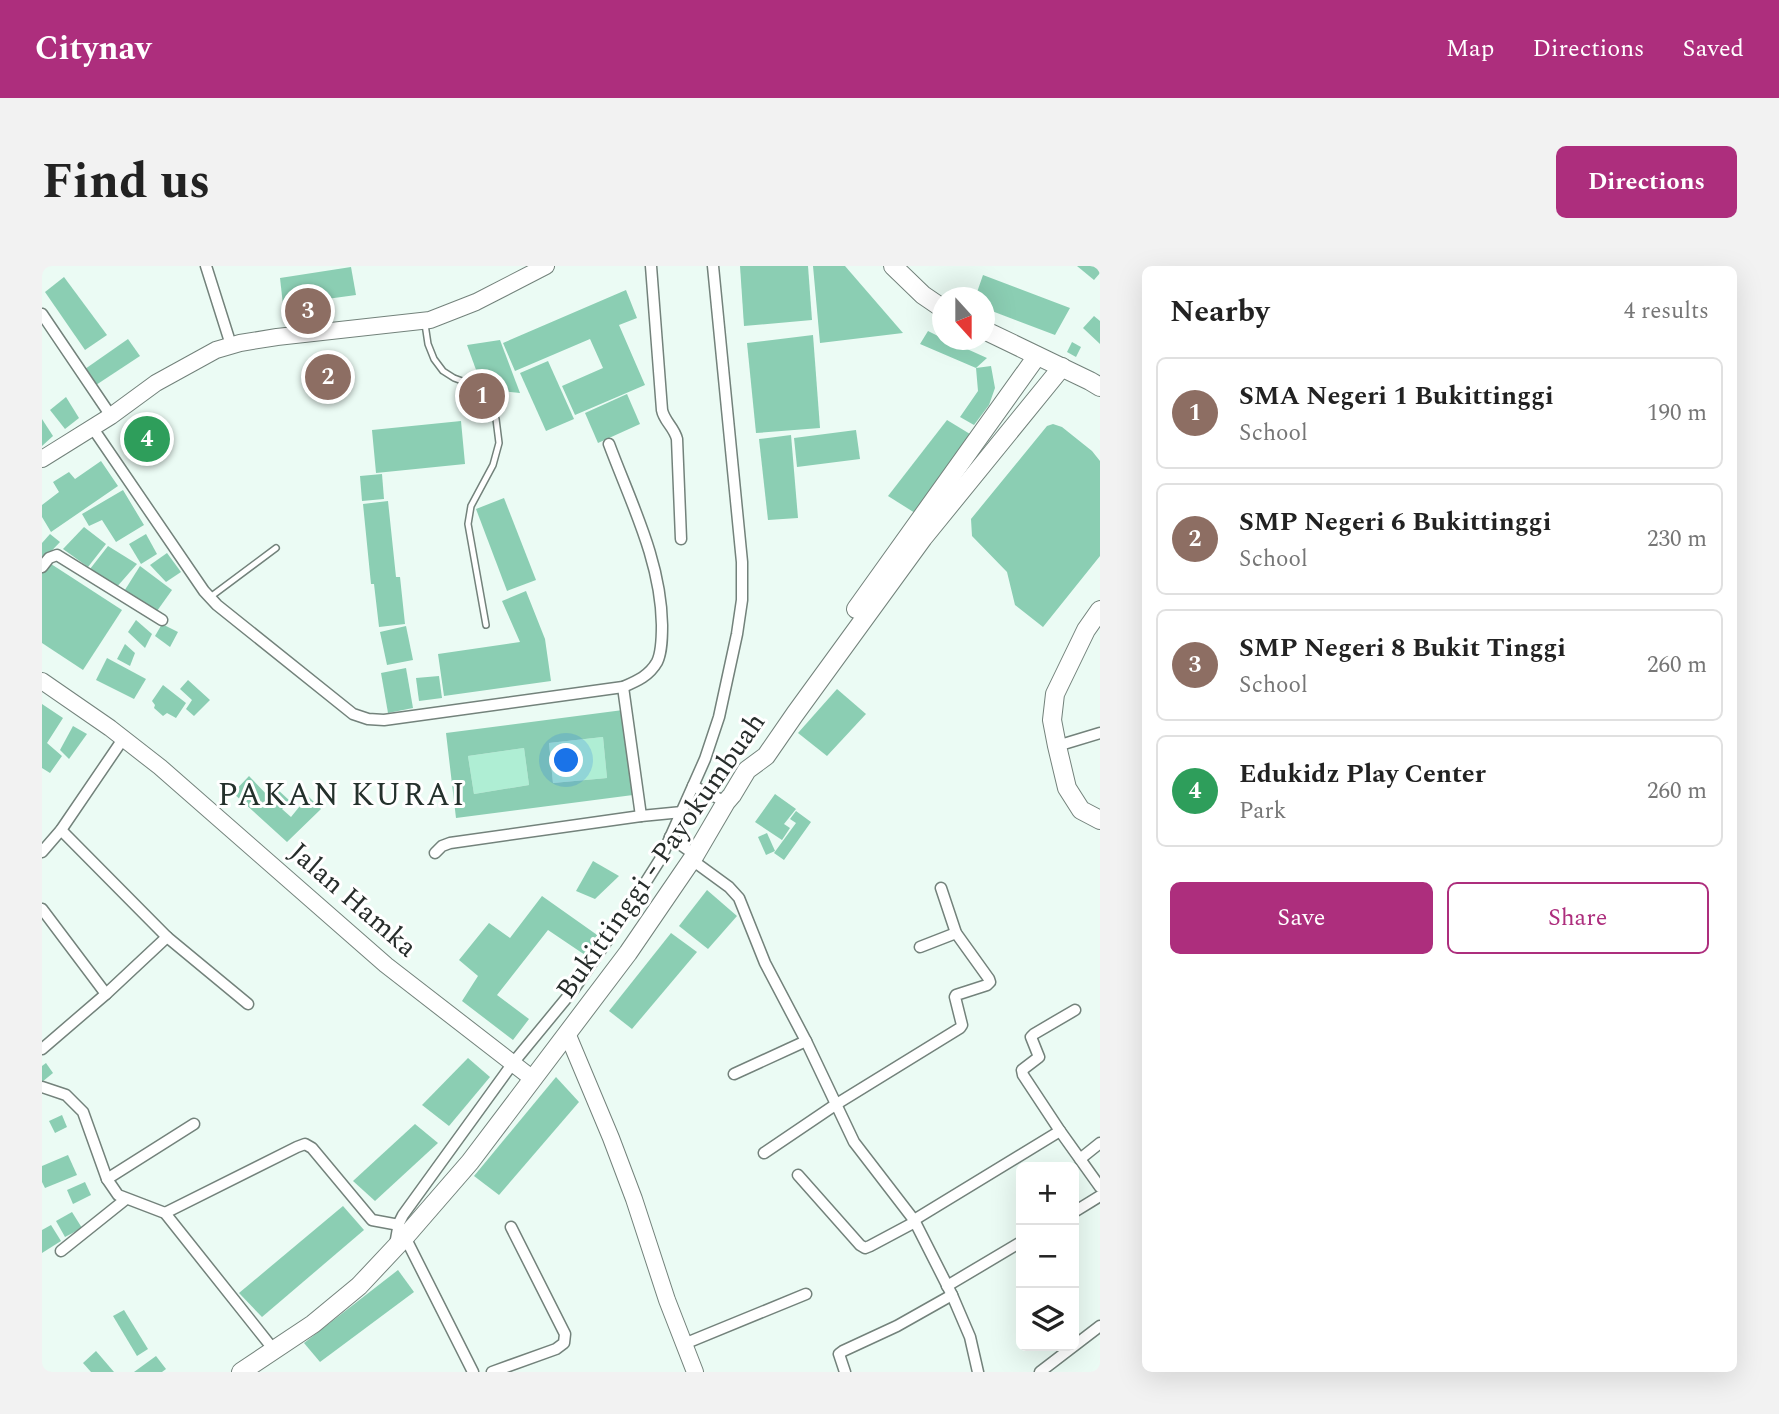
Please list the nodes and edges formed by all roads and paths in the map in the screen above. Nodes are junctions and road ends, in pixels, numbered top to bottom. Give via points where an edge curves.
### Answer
1 (206, 266) edge
2 (546, 266) edge
3 (652, 266) edge
4 (713, 266) edge
5 (893, 266) edge
6 (932, 301) edge
7 (42, 313) edge
8 (424, 321) junction
9 (995, 335) edge
10 (230, 345) junction
11 (1037, 356) junction
12 (1062, 367) junction
13 (1100, 387) edge
14 (111, 416) junction
15 (92, 427) junction
16 (609, 444) dead end
17 (42, 460) edge
18 (681, 539) dead end
19 (275, 548) dead end
20 (42, 567) edge
21 (209, 597) junction
22 (1100, 610) edge
23 (162, 620) dead end
24 (486, 625) dead end
25 (42, 681) edge
26 (623, 687) junction
27 (1100, 733) edge
28 (123, 739) junction
29 (1057, 746) junction
30 (747, 770) junction
31 (693, 786) junction
32 (726, 802) junction
33 (682, 812) junction
34 (641, 816) junction
35 (1100, 820) edge
36 (61, 830) junction
37 (670, 838) junction
38 (42, 852) edge
39 (435, 853) dead end
40 (694, 857) junction
41 (941, 888) dead end
42 (42, 909) edge
43 (956, 933) junction
44 (167, 937) junction
45 (920, 947) dead end
46 (106, 993) junction
47 (248, 1004) dead end
48 (1074, 1010) dead end
49 (567, 1033) junction
50 (806, 1041) junction
51 (42, 1049) edge
52 (513, 1063) junction
53 (734, 1074) dead end
54 (533, 1079) junction
55 (42, 1087) edge
56 (835, 1105) junction
57 (194, 1124) dead end
58 (1060, 1131) junction
59 (1100, 1143) edge
60 (764, 1153) dead end
61 (1080, 1159) junction
62 (798, 1175) dead end
63 (107, 1179) junction
64 (1100, 1187) edge
65 (1100, 1196) edge
66 (126, 1199) junction
67 (1079, 1209) edge
68 (165, 1213) junction
69 (915, 1221) junction
70 (511, 1227) dead end
71 (399, 1237) junction
72 (1016, 1245) edge
73 (61, 1251) dead end
74 (949, 1290) junction
75 (806, 1294) dead end
76 (1100, 1326) edge
77 (684, 1344) junction
78 (274, 1350) junction
79 (241, 1372) edge
80 (473, 1372) edge
81 (492, 1372) edge
82 (695, 1372) edge
83 (845, 1372) edge
84 (978, 1372) edge
85 (1040, 1372) edge

1 - 10 street
2 - 8 street via 454,312
3 - 18 street via 662,410 677,439
4 - 31 street via 742,600 719,717
5 - 6 main road
7 - 14 street
8 - 10 street
8 - 24 lane via 434,359 443,371 474,385 496,419 499,443 494,465 471,506 468,524
9 - 11 main road
10 - 14 street via 156,383
11 - 12 main road
11 - 30 main road via 757,748
12 - 13 main road
12 - 30 main road, Bukittinggi - Payokumbuah via 923,538 766,756
14 - 15 street
15 - 17 street
15 - 21 street
16 - 26 street via 653,558 662,610 657,661 645,677
19 - 21 lane
20 - 23 street via 57,555
21 - 26 street via 353,714 368,719
22 - 29 main road via 1055,694 1052,720
25 - 28 street, Jalan Hamka
26 - 34 street
27 - 29 street
28 - 36 street
28 - 52 street, Jalan Hamka via 386,965
29 - 35 main road via 1067,788 1081,810
30 - 32 main road, Bukittinggi - Payokumbuah
31 - 32 street
31 - 33 street
32 - 40 main road, Bukittinggi - Payokumbuah
33 - 34 street
33 - 37 street
34 - 39 street via 450,843
36 - 38 street
36 - 44 street
37 - 40 street
37 - 52 street via 628,910 573,989
40 - 49 main road, Bukittinggi - Payokumbuah
40 - 50 street via 738,898 765,963
41 - 43 street
42 - 46 street
43 - 45 street
43 - 56 street via 990,982 956,995 960,1028
44 - 46 street
44 - 47 street
46 - 51 street
48 - 58 street via 1031,1037 1039,1057 1022,1070
49 - 54 main road, Bukittinggi - Payokumbuah
49 - 77 street via 634,1199
50 - 53 street
50 - 56 street
52 - 54 street, Jalan Hamka
52 - 71 street via 403,1215
54 - 71 main road, Bukittinggi - Payokumbuah via 470,1162
55 - 63 street via 66,1095 83,1112
56 - 60 street
56 - 69 street via 858,1149
57 - 63 street
58 - 61 street
58 - 69 street
59 - 61 street
61 - 64 street
62 - 69 street via 865,1248
63 - 66 street
65 - 67 street
66 - 68 street
66 - 73 street
68 - 71 street via 305,1144 372,1220
68 - 78 street
69 - 74 street
70 - 81 street via 565,1334 564,1343
71 - 78 main road, Bukittinggi - Payokumbuah via 359,1286
71 - 80 street
72 - 74 street
74 - 83 street via 897,1326 839,1354
74 - 84 street via 970,1337
75 - 77 street
76 - 85 street
77 - 82 street
78 - 79 main road, Bukittinggi - Payokumbuah

